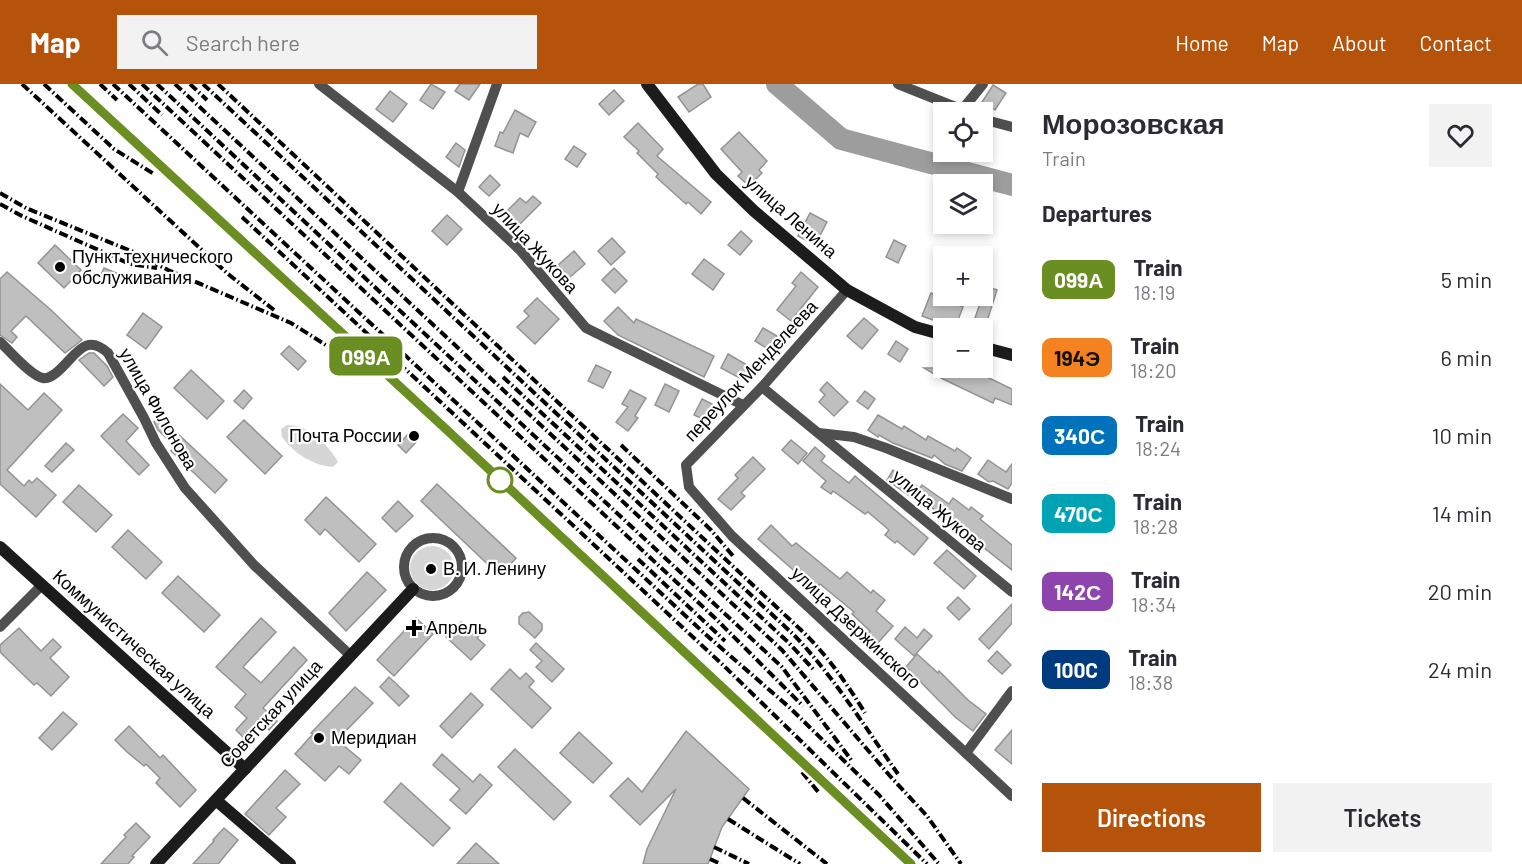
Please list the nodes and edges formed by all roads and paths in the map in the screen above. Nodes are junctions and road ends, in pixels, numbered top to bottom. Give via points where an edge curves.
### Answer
1 (320, 84) edge
2 (497, 84) edge
3 (647, 84) edge
4 (898, 84) edge
5 (983, 84) edge
6 (943, 102) edge
7 (971, 102) edge
8 (993, 122) edge
9 (1012, 127) edge
10 (458, 192) junction
11 (847, 290) junction
12 (933, 332) edge
13 (0, 342) edge
14 (993, 350) edge
15 (1012, 355) edge
16 (762, 387) junction
17 (743, 405) junction
18 (819, 433) junction
19 (687, 477) joint
20 (1012, 499) edge
21 (0, 547) edge
22 (42, 585) junction
23 (413, 589) junction
24 (1012, 592) edge
25 (0, 627) edge
26 (351, 656) junction
27 (1012, 691) edge
28 (966, 753) junction
29 (245, 769) junction
30 (1012, 796) edge
31 (217, 801) junction
32 (156, 864) edge
33 (290, 864) edge

1 - 10 street, улица Жукова
2 - 10 street
3 - 11 street, улица Ленина via 716,174
4 - 6 street
5 - 7 street
8 - 9 street
10 - 17 street, улица Жукова via 520,250 586,328
11 - 12 street, улица Ленина via 915,327
11 - 16 street, переулок Менделеева
13 - 26 street, улица Филонова via 43,378 50,377 89,344 108,354 185,488 254,566
14 - 15 street
16 - 17 street, переулок Менделеева
16 - 18 street, улица Жукова
17 - 19 street, переулок Менделеева via 686,465
18 - 20 street via 854,437
18 - 24 street, улица Жукова
19 - 28 street, улица Дзержинского via 689,487 732,537
21 - 22 street, Коммунистическая улица
22 - 25 street
22 - 29 street, Коммунистическая улица
23 - 23 street via 426,596 441,596 454,588 462,574 461,559 453,546 439,539 424,539 411,547 404,561 404,576
23 - 26 street, Советская улица
26 - 29 street, Советская улица
27 - 28 street
28 - 30 street, улица Дзержинского
29 - 31 street, Советская улица
31 - 32 street, Советская улица
31 - 33 street

